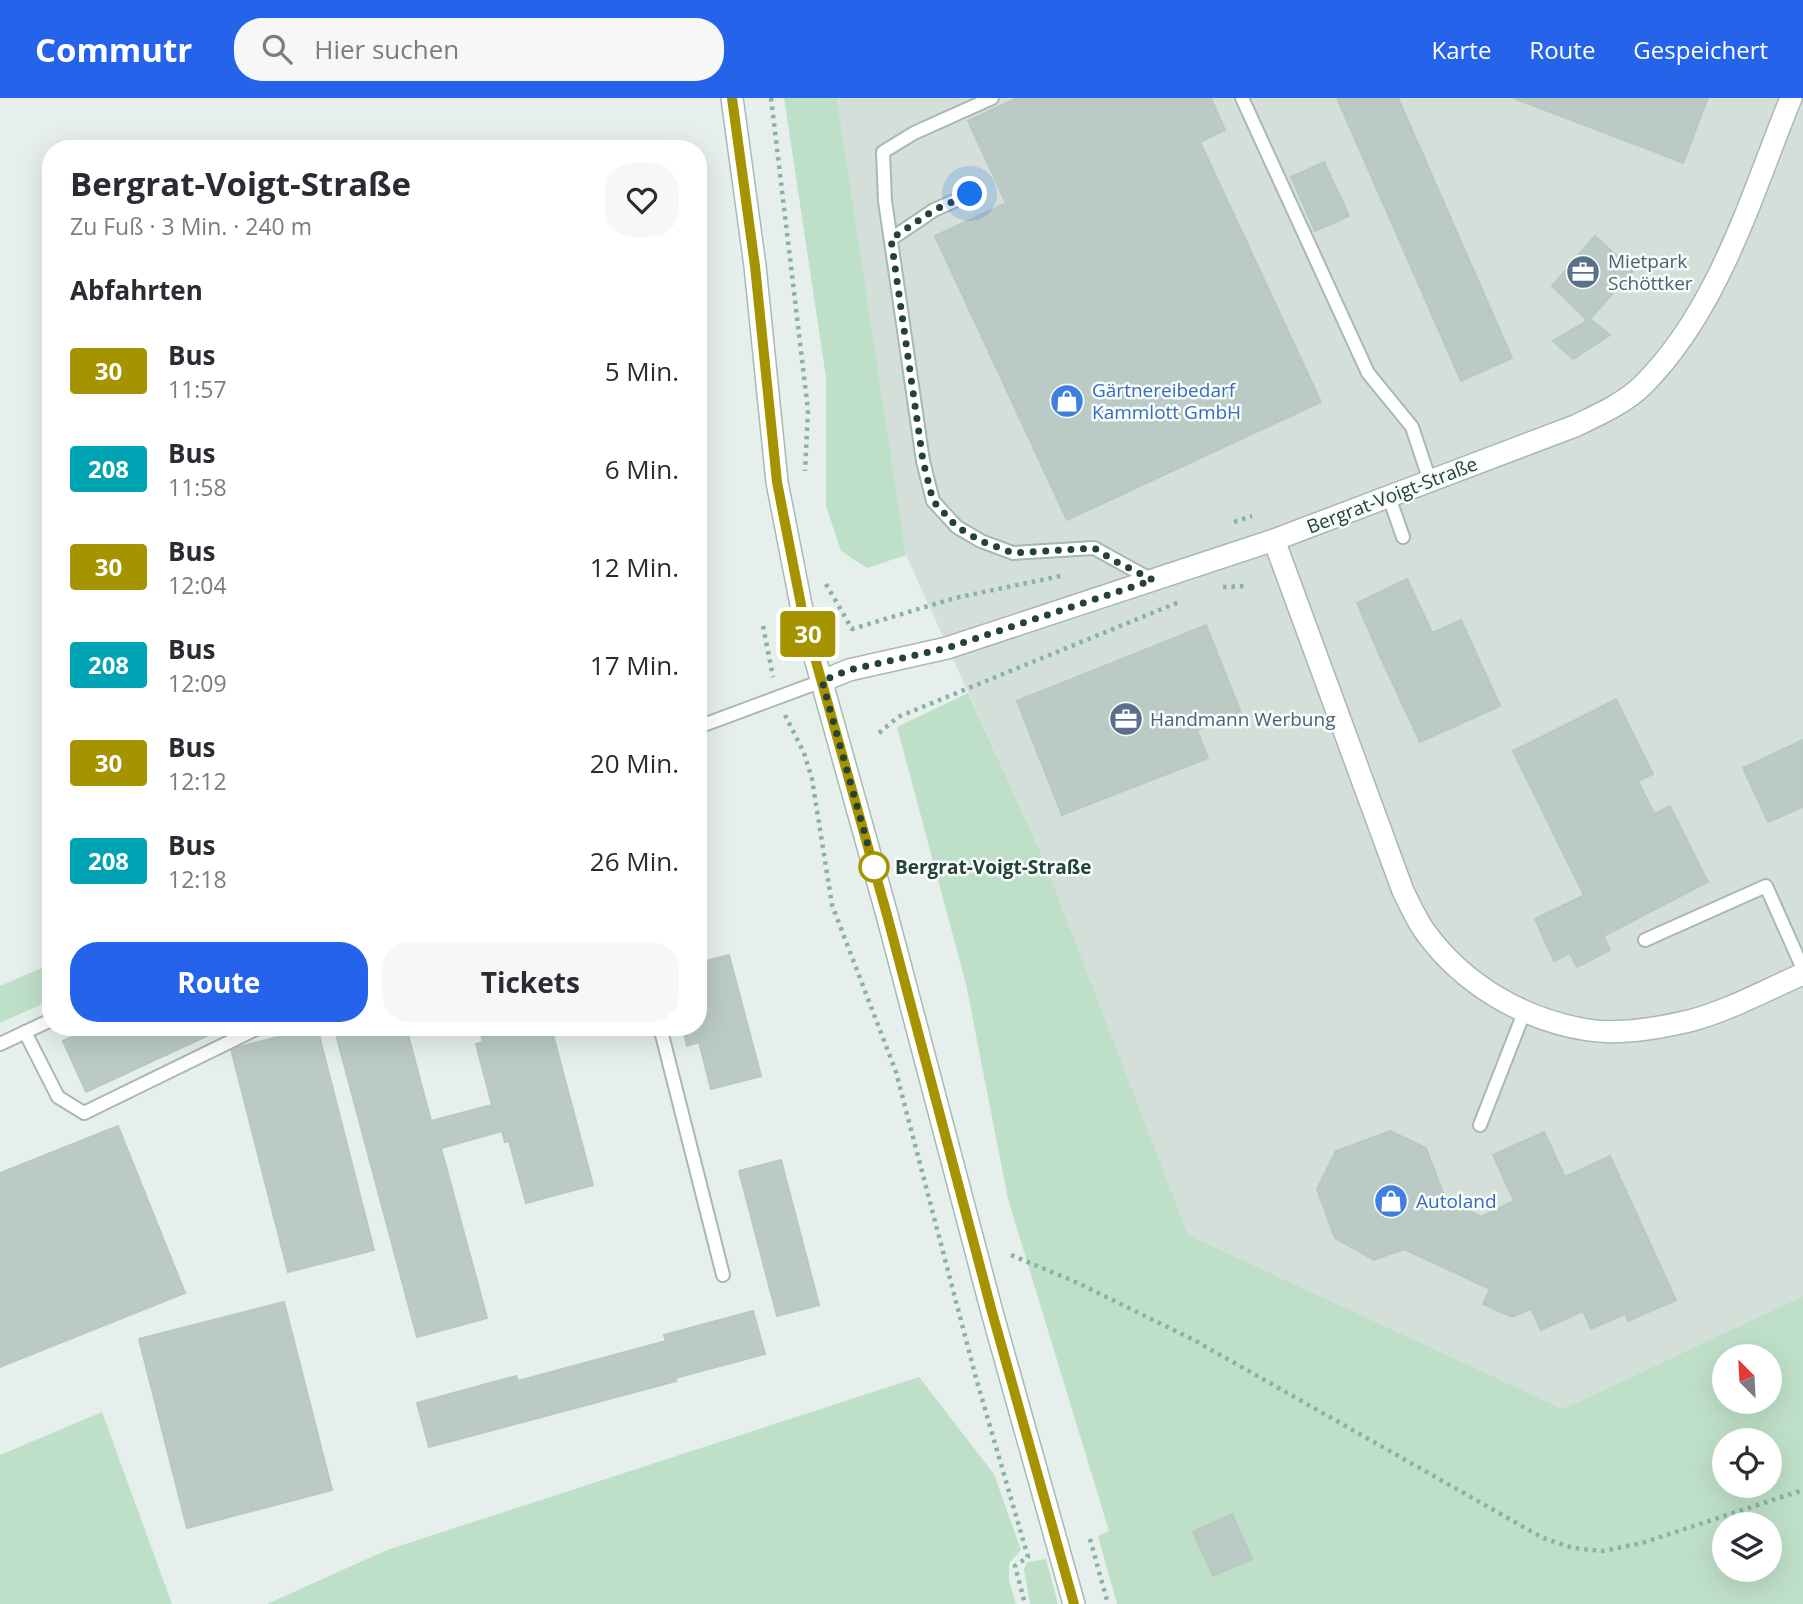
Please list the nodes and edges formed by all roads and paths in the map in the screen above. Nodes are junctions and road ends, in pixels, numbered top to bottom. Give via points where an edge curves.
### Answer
1 (732, 98) edge
2 (771, 98) edge
3 (992, 98) edge
4 (1242, 98) edge
5 (1791, 98) edge
6 (970, 194) dead end
7 (891, 239) junction
8 (805, 475) dead end
9 (1430, 481) junction
10 (1389, 497) junction
11 (1403, 537) dead end
12 (1274, 540) junction
13 (822, 577) dead end
14 (1153, 580) junction
15 (1246, 586) dead end
16 (1219, 587) dead end
17 (1182, 601) dead end
18 (763, 626) dead end
19 (852, 629) dead end
20 (822, 681) junction
21 (778, 698) junction
22 (707, 724) edge
23 (879, 733) dead end
24 (1645, 940) dead end
25 (1803, 971) edge
26 (1525, 1010) junction
27 (42, 1024) edge
28 (25, 1032) junction
29 (242, 1036) edge
30 (662, 1036) edge
31 (0, 1044) edge
32 (1480, 1125) dead end
33 (1011, 1255) dead end
34 (723, 1275) dead end
35 (1803, 1490) edge
36 (1090, 1539) dead end
37 (1025, 1604) edge
38 (1074, 1604) edge
39 (1108, 1604) edge

1 - 20 street via 777,482 803,615
2 - 8 path via 808,410
3 - 7 lane via 883,152
4 - 9 lane via 1368,373 1412,427
5 - 9 street, Bergrat-Voigt-Straße via 1711,291 1685,337 1642,387 1575,426
6 - 7 lane via 934,210
7 - 14 lane via 923,461 933,501 957,527 1013,553 1094,548
9 - 10 street, Bergrat-Voigt-Straße
10 - 11 lane
10 - 12 street, Bergrat-Voigt-Straße
12 - 14 street, Bergrat-Voigt-Straße
12 - 26 street via 1403,891 1426,933 1459,970 1496,998
13 - 19 path
14 - 20 street, Bergrat-Voigt-Straße via 947,648 849,670
15 - 16 path
17 - 23 path via 898,717
18 - 21 path
20 - 21 lane
20 - 38 street
21 - 22 lane
21 - 37 path via 812,779 832,905 897,1072 976,1378 1028,1557 1015,1566
24 - 25 lane via 1766,886
25 - 26 street via 1691,1020 1642,1030 1589,1031
26 - 32 lane
27 - 28 lane
28 - 29 lane via 58,1097 84,1114
28 - 31 lane
30 - 34 lane
33 - 35 path via 1194,1340 1542,1538 1573,1548 1603,1551 1642,1543
36 - 39 path

